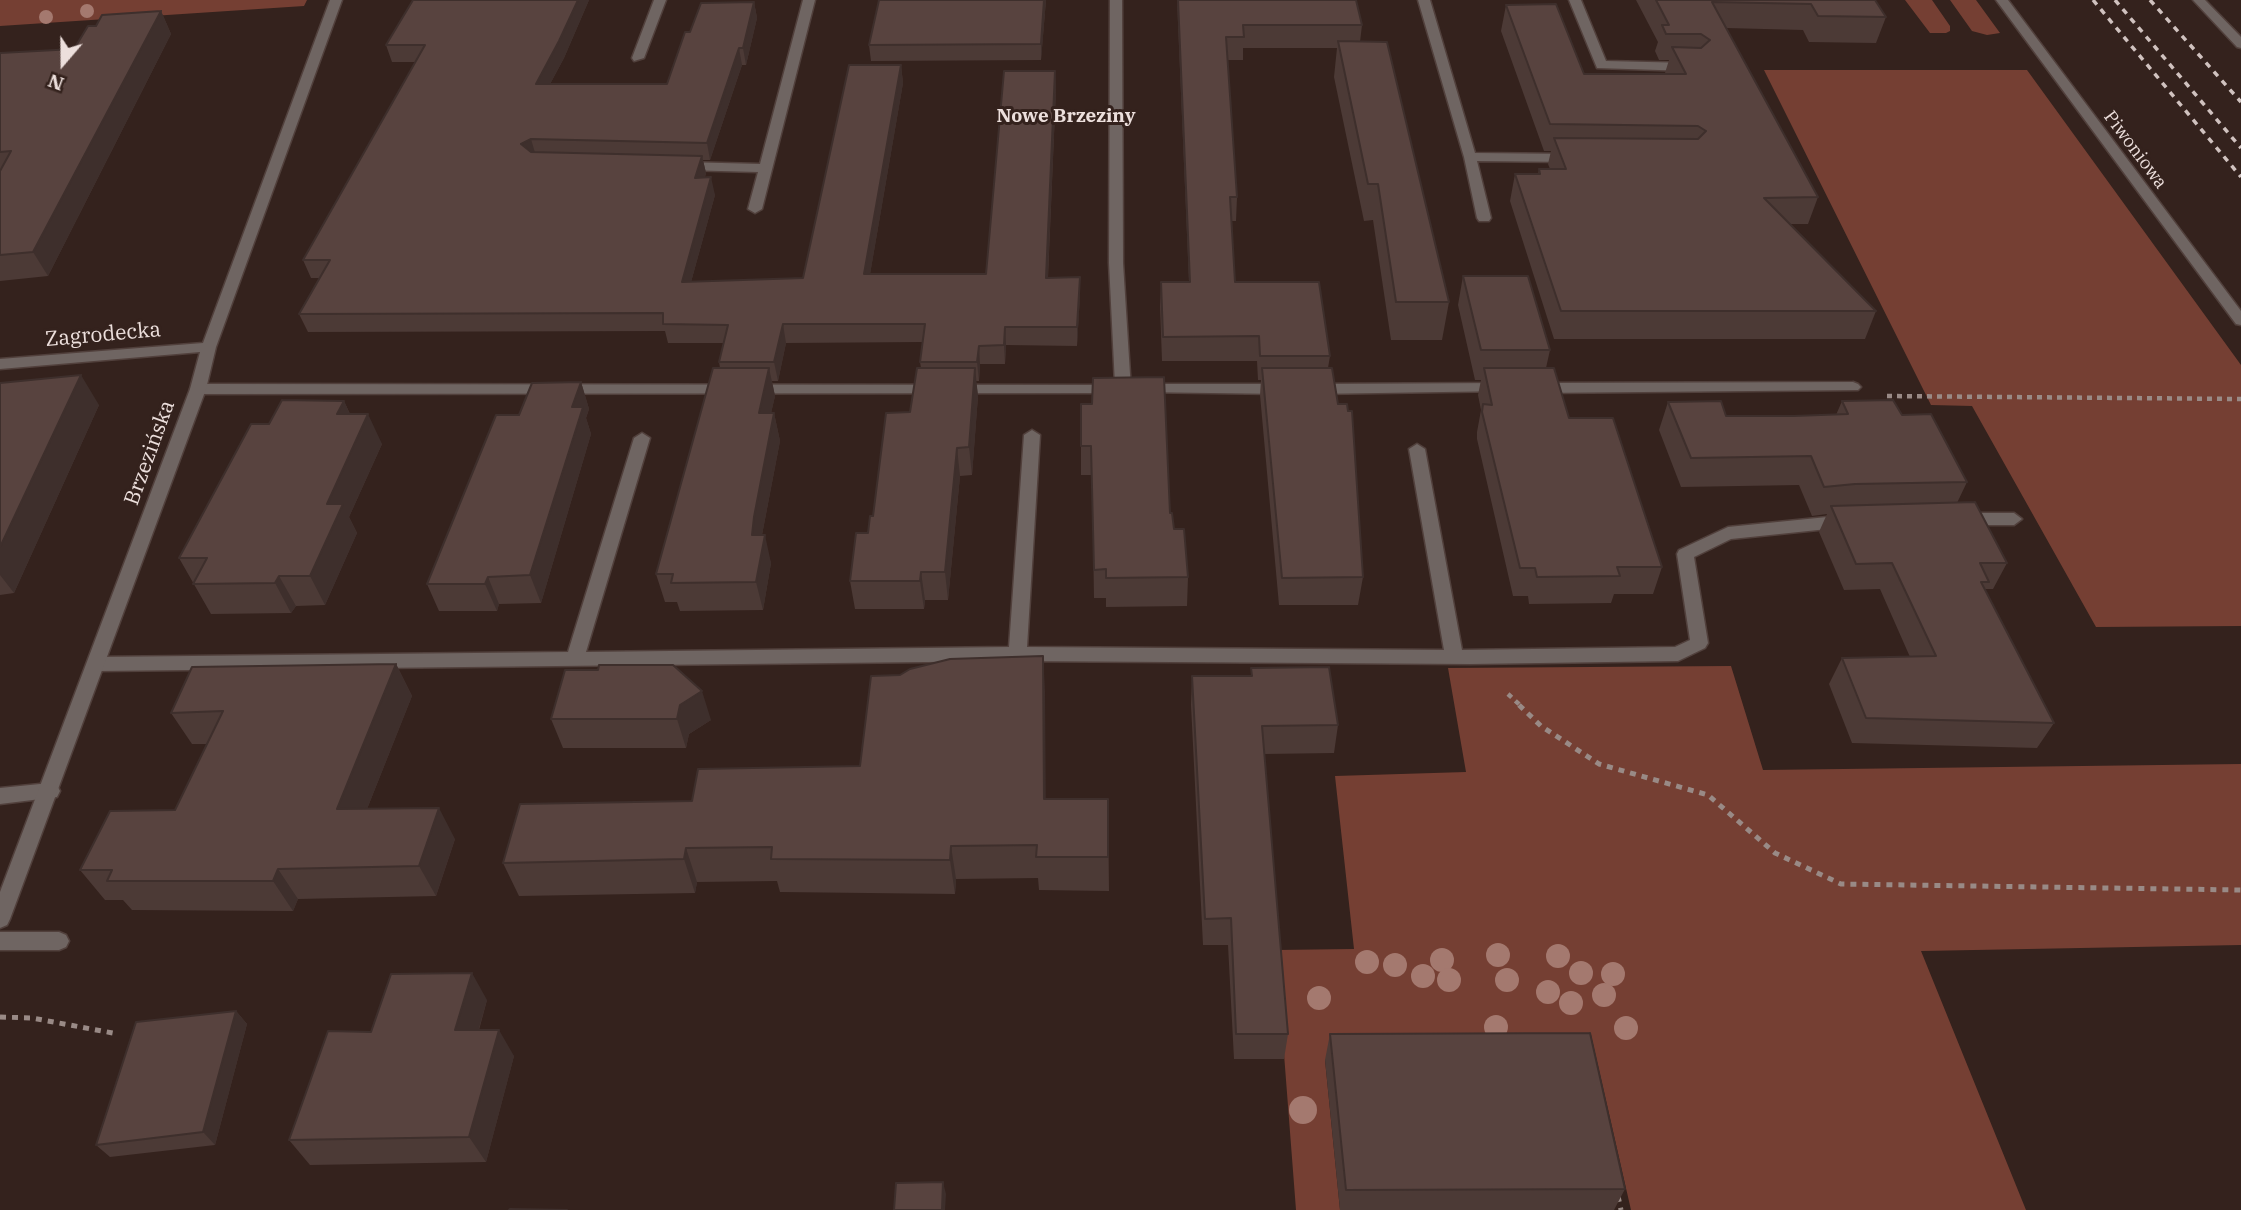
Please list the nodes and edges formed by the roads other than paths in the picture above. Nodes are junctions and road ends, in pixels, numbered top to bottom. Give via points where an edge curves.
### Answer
1 (336, 0) edge
2 (660, 0) edge
3 (809, 0) edge
4 (1116, 0) edge
5 (1424, 0) edge
6 (1575, 0) edge
7 (2002, 0) edge
8 (2199, 0) edge
9 (2241, 44) edge
10 (638, 58) dead end
11 (1694, 66) edge
12 (1470, 157) junction
13 (1580, 158) edge
14 (671, 166) edge
15 (766, 168) junction
16 (755, 209) dead end
17 (1485, 218) dead end
18 (2241, 321) edge
19 (209, 347) junction
20 (0, 364) edge
21 (1853, 387) road end
22 (198, 389) junction
23 (1124, 390) junction
24 (1032, 435) dead end
25 (642, 438) dead end
26 (1417, 449) dead end
27 (2014, 519) dead end
28 (1948, 520) edge
29 (1868, 521) edge
30 (1018, 654) junction
31 (1462, 656) junction
32 (575, 660) junction
33 (97, 664) junction
34 (50, 791) junction
35 (0, 796) edge
36 (0, 919) edge
37 (0, 941) edge
38 (59, 942) dead end

1 - 19 street, Brzezińska
2 - 10 street
3 - 15 street
4 - 23 street via 1116,263
5 - 12 street
6 - 11 street via 1601,65
7 - 18 street, Piwoniowa
8 - 9 street
12 - 13 street
12 - 17 street
14 - 15 street
15 - 16 street
19 - 20 street, Zagrodecka
19 - 22 street, Brzezińska
21 - 23 street
22 - 23 street
22 - 33 street, Brzezińska
24 - 30 street
25 - 32 street
26 - 31 street
27 - 28 street
29 - 31 street via 1728,533 1685,554 1699,643 1678,654
30 - 31 street
30 - 32 street
32 - 33 street
33 - 34 street, Brzezińska
34 - 35 street
34 - 36 street, Brzezińska
37 - 38 street

